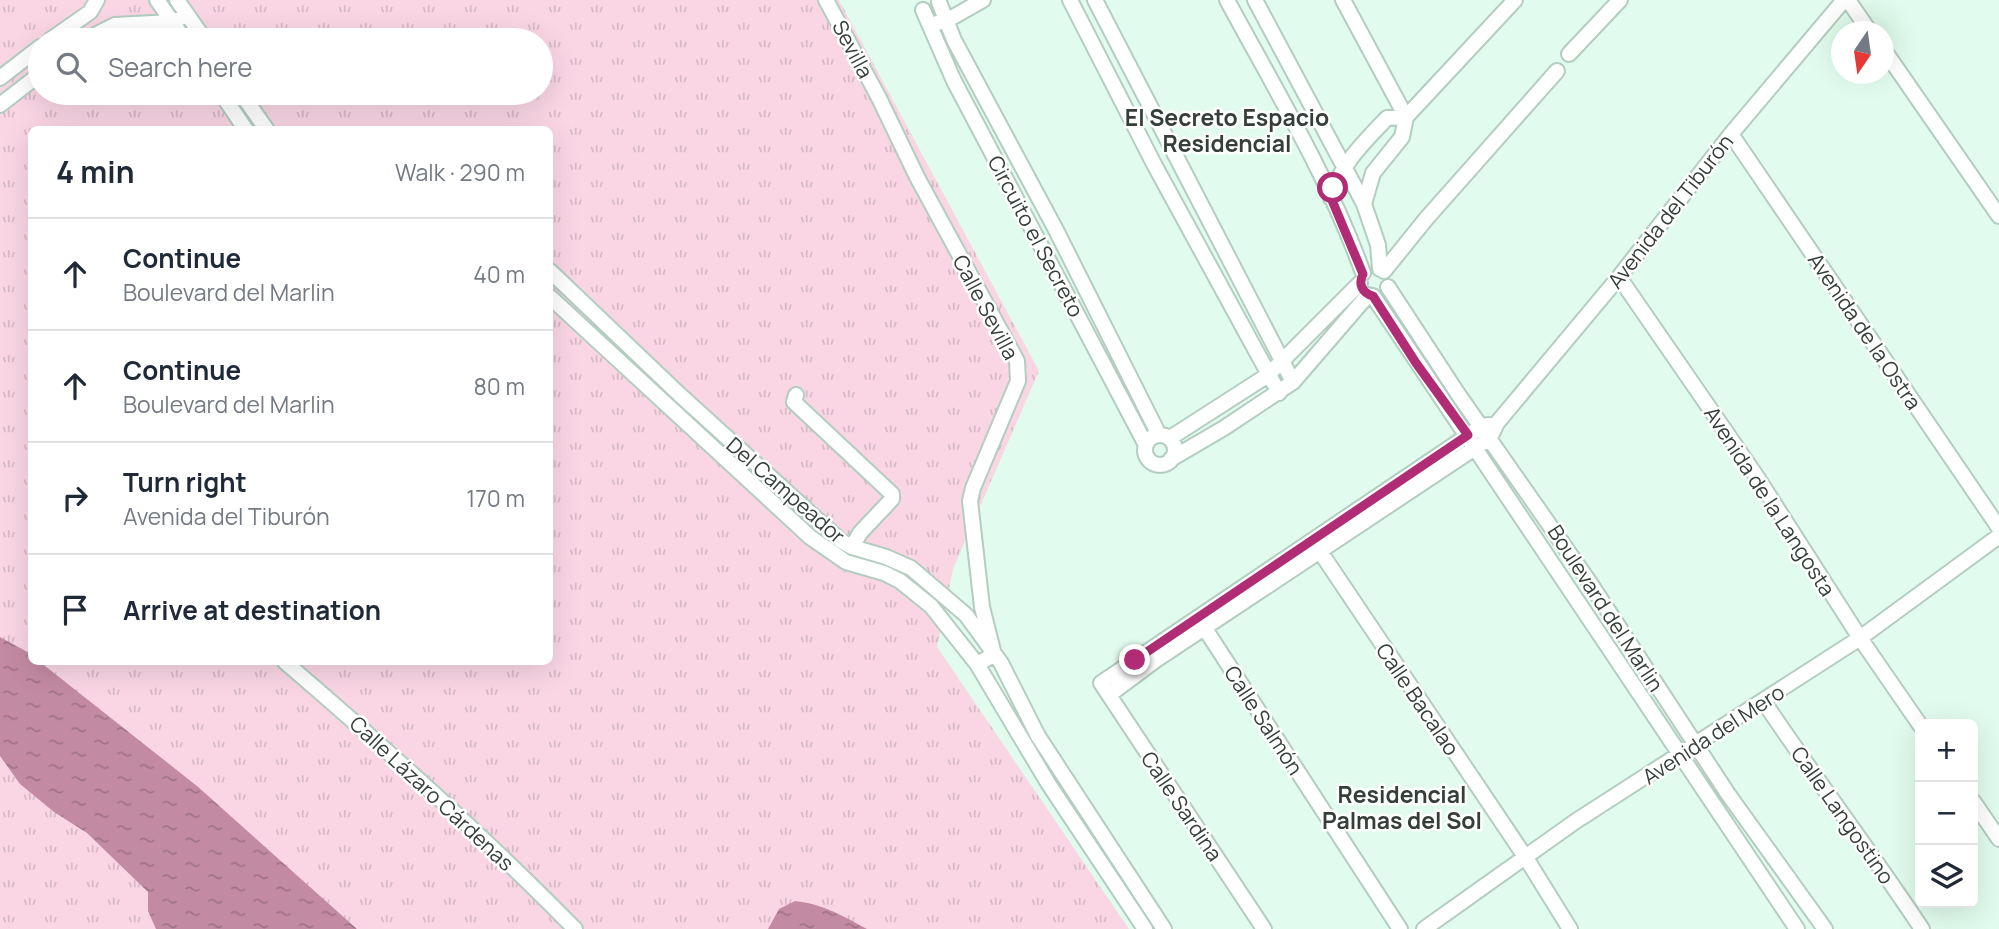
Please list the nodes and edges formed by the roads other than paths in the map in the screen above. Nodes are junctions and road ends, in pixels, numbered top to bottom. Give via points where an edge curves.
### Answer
1 (97, 0) edge
2 (157, 0) edge
3 (177, 0) edge
4 (826, 0) edge
5 (983, 0) edge
6 (1070, 0) edge
7 (1095, 0) edge
8 (1227, 0) edge
9 (1255, 0) edge
10 (1343, 0) edge
11 (1515, 0) edge
12 (1620, 0) edge
13 (1846, 0) edge
14 (939, 1) edge
15 (918, 5) edge
16 (187, 15) junction
17 (946, 21) junction
18 (1862, 21) edge
19 (173, 22) junction
20 (74, 23) junction
21 (929, 26) junction
22 (67, 28) edge
23 (77, 28) edge
24 (109, 28) edge
25 (177, 28) edge
26 (196, 28) edge
27 (1569, 54) dead end
28 (28, 56) edge
29 (1894, 64) edge
30 (1557, 71) dead end
31 (0, 78) edge
32 (28, 83) edge
33 (879, 98) joint
34 (0, 105) edge
35 (229, 105) edge
36 (250, 105) edge
37 (1406, 117) junction
38 (243, 126) edge
39 (264, 126) edge
40 (1731, 134) junction
41 (1175, 157) junction
42 (1155, 166) junction
43 (1344, 166) junction
44 (1331, 198) junction
45 (1364, 204) junction
46 (1999, 216) edge
47 (1056, 230) junction
48 (1038, 239) junction
49 (1382, 270) junction
50 (553, 274) edge
51 (1619, 277) junction
52 (1366, 287) junction
53 (1388, 287) junction
54 (575, 297) junction
55 (553, 300) edge
56 (562, 310) junction
57 (1430, 352) junction
58 (1282, 363) junction
59 (1416, 363) junction
60 (1268, 374) junction
61 (1293, 382) junction
62 (1279, 393) junction
63 (796, 395) dead end
64 (1486, 432) junction
65 (1468, 435) junction
66 (1164, 437) junction
67 (1146, 445) junction
68 (1477, 449) junction
69 (743, 453) junction
70 (1171, 459) junction
71 (731, 465) junction
72 (1390, 495) junction
73 (1999, 528) edge
74 (1999, 536) edge
75 (1316, 546) junction
76 (852, 547) junction
77 (982, 607) junction
78 (966, 615) junction
79 (1201, 623) junction
80 (954, 634) junction
81 (1860, 638) junction
82 (993, 651) junction
83 (977, 664) junction
84 (289, 665) edge
85 (1105, 689) joint
86 (1764, 702) junction
87 (1916, 719) edge
88 (1696, 746) junction
89 (1680, 755) junction
90 (1978, 808) edge
91 (1999, 839) edge
92 (1526, 858) junction
93 (575, 929) edge
94 (1145, 929) edge
95 (1164, 929) edge
96 (1264, 929) edge
97 (1400, 929) edge
98 (1424, 929) edge
99 (1570, 929) edge
100 (1797, 929) edge
101 (1825, 929) edge
102 (1922, 929) edge

1 - 20 street via 90,12
2 - 19 street
3 - 16 street
4 - 33 street, Sevilla
5 - 17 street
6 - 42 street
7 - 41 street
8 - 44 street, Boulevard del Marlin
9 - 43 street
10 - 37 street
11 - 37 street
12 - 27 street
13 - 18 street
13 - 40 street, Avenida del Tiburón
14 - 15 street via 935,7
14 - 17 street, Circuito el Secreto
15 - 21 street, Circuito el Secreto
16 - 19 street
16 - 26 street
17 - 21 street
17 - 47 street, Circuito el Secreto
19 - 24 street
19 - 25 street
20 - 22 street
20 - 23 street
21 - 48 street, Circuito el Secreto
28 - 31 street
29 - 46 street
30 - 49 street
32 - 34 street
33 - 77 street, Calle Sevilla via 1017,360 1018,382 970,501
35 - 38 street
36 - 39 street
37 - 43 street via 1387,118
37 - 45 street via 1402,137 1373,173
40 - 51 street, Avenida del Tiburón
40 - 73 street, Avenida de la Ostra
41 - 42 street
41 - 58 street
42 - 60 street
43 - 44 street
43 - 45 street
44 - 52 street, Boulevard del Marlin
45 - 49 street
47 - 48 street
47 - 66 street, Circuito el Secreto
48 - 67 street, Circuito el Secreto
49 - 52 street via 1368,269
49 - 53 street
50 - 54 street, Del Campeador
51 - 64 street, Avenida del Tiburón
51 - 81 street, Avenida de la Langosta
52 - 53 street via 1379,296
52 - 58 street
52 - 59 street, Boulevard del Marlin
52 - 61 street
53 - 57 street, Boulevard del Marlin
54 - 56 street
54 - 69 street, Del Campeador
55 - 56 street, Del Campeador
56 - 71 street, Del Campeador
57 - 59 street
57 - 64 street, Boulevard del Marlin
58 - 60 street
58 - 61 street
59 - 65 street, Boulevard del Marlin
60 - 62 street
60 - 66 street
61 - 62 street
62 - 70 street
63 - 76 street via 794,402 892,494
64 - 65 street, Avenida del Tiburón
64 - 68 street, Avenida del Tiburón
64 - 88 street, Boulevard del Marlin
65 - 68 street, Boulevard del Marlin
65 - 72 street, Avenida del Tiburón
66 - 67 street via 1153,436
66 - 70 street via 1175,449
67 - 70 street via 1150,461 1161,464
68 - 72 street, Avenida del Tiburón
68 - 89 street, Boulevard del Marlin
69 - 71 street
69 - 76 street, Del Campeador via 814,519
71 - 80 street, Del Campeador via 831,554 900,581 931,606
72 - 75 street, Avenida del Tiburón
74 - 81 street, Avenida del Mero
75 - 79 street, Avenida del Tiburón
75 - 92 street, Calle Bacalao
76 - 78 street, Del Campeador via 911,568
77 - 78 street
77 - 82 street, Calle Sevilla
78 - 80 street
78 - 82 street, Del Campeador
79 - 85 street, Avenida del Tiburón
79 - 97 street, Calle Salmón
80 - 83 street, Del Campeador
81 - 86 street, Avenida del Mero
81 - 87 street, Avenida de la Langosta
82 - 83 street
82 - 95 street, Del Campeador via 1038,736
83 - 94 street, Del Campeador via 1048,783
84 - 93 street, Calle Lázaro Cárdenas via 472,829
85 - 96 street, Calle Sardina
86 - 88 street, Avenida del Mero
86 - 102 street, Calle Langostino
88 - 89 street, Avenida del Mero
88 - 101 street, Boulevard del Marlin
89 - 92 street, Avenida del Mero
89 - 100 street, Boulevard del Marlin
90 - 91 street
92 - 98 street, Avenida del Mero
92 - 99 street, Calle Bacalao

